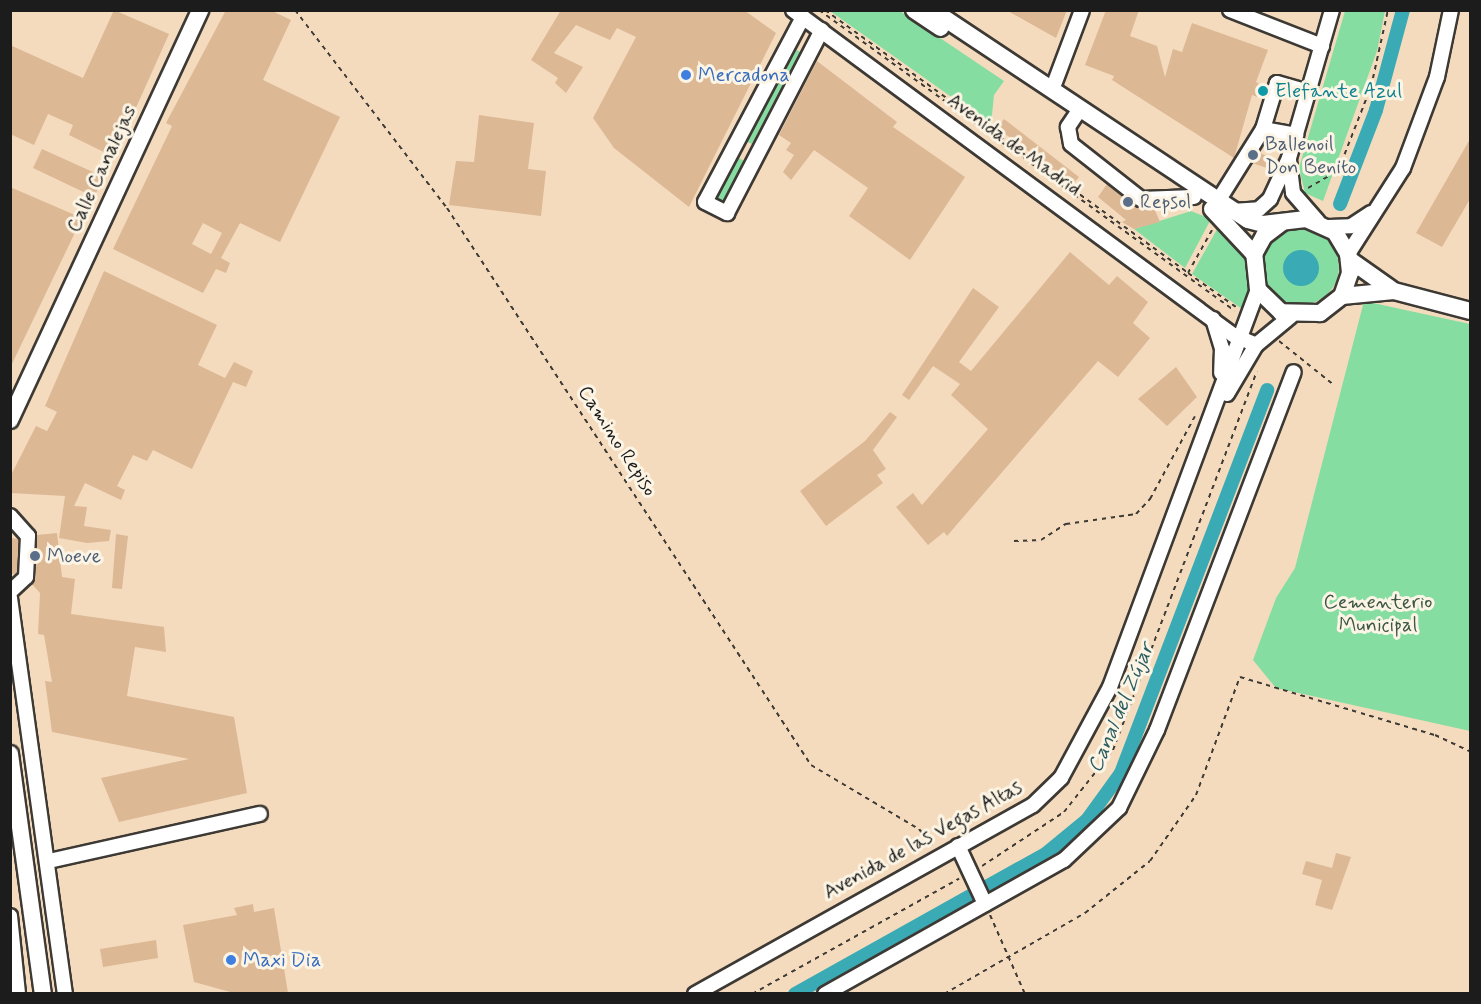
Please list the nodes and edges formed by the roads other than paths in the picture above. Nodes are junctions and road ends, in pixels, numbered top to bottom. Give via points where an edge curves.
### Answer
1 (200, 10) edge
2 (914, 10) edge
3 (932, 10) edge
4 (1082, 10) edge
5 (1230, 10) edge
6 (1332, 10) edge
7 (1451, 10) edge
8 (798, 14) edge
9 (822, 30) junction
10 (1322, 46) junction
11 (1052, 90) junction
12 (1308, 92) junction
13 (1077, 112) junction
14 (1263, 129) junction
15 (1296, 135) junction
16 (735, 145) junction
17 (756, 156) junction
18 (1289, 158) junction
19 (1194, 196) junction
20 (1388, 197) junction
21 (1223, 209) junction
22 (1281, 224) junction
23 (1323, 225) junction
24 (1254, 254) junction
25 (1349, 257) junction
26 (1258, 290) junction
27 (1394, 291) junction
28 (1342, 296) junction
29 (1470, 311) edge
30 (1210, 313) junction
31 (1291, 316) junction
32 (1246, 319) junction
33 (1239, 338) junction
34 (1256, 345) junction
35 (43, 346) junction
36 (1294, 372) dead end
37 (10, 397) edge
38 (10, 420) edge
39 (1213, 420) junction
40 (10, 516) edge
41 (10, 592) edge
42 (10, 598) edge
43 (10, 754) edge
44 (260, 814) dead end
45 (957, 846) junction
46 (49, 861) junction
47 (985, 904) junction
48 (10, 916) edge
49 (18, 993) edge
50 (43, 993) edge
51 (65, 993) edge
52 (695, 993) edge
53 (825, 993) edge

1 - 35 main road, Calle Canalejas
2 - 13 main road
3 - 11 main road
4 - 11 street
5 - 10 street
6 - 10 street
7 - 20 street via 1437,77
8 - 9 street, Avenida de Madrid
8 - 16 street
9 - 17 street
9 - 30 street, Avenida de Madrid
10 - 12 street
11 - 13 main road
12 - 14 street via 1277,83
12 - 15 street
13 - 19 main road
13 - 19 street via 1066,137 1071,144 1141,199
13 - 21 main road
14 - 15 street
14 - 21 street
15 - 18 street
16 - 17 street
16 - 17 street via 705,202 719,210 727,213
18 - 21 street via 1265,205
18 - 23 street via 1293,193
19 - 21 main road
20 - 23 street via 1351,226
20 - 25 street
21 - 22 main road via 1263,224
21 - 24 main road
22 - 23 main road
22 - 24 main road via 1264,236
23 - 25 main road
24 - 26 main road
25 - 27 main road
25 - 28 main road
26 - 31 main road via 1272,307
26 - 32 street
27 - 28 main road
27 - 29 main road
28 - 31 main road via 1320,313
30 - 32 street
30 - 33 street, Avenida de Madrid
30 - 39 street via 1222,348
31 - 34 street via 1272,338
32 - 33 street
33 - 34 street, Avenida de Madrid
33 - 39 street
34 - 39 street
35 - 37 main road, Calle Canalejas
35 - 38 main road, Calle Canalejas
36 - 47 street via 1157,730 1119,808 1064,860
39 - 45 street, Avenida de las Vegas Altas via 1110,687 1077,753 1033,805
40 - 41 street via 28,536 26,577
42 - 46 street
43 - 50 main road
44 - 46 street
45 - 47 street
45 - 52 street, Avenida de las Vegas Altas
46 - 51 street
47 - 53 street
48 - 49 street

